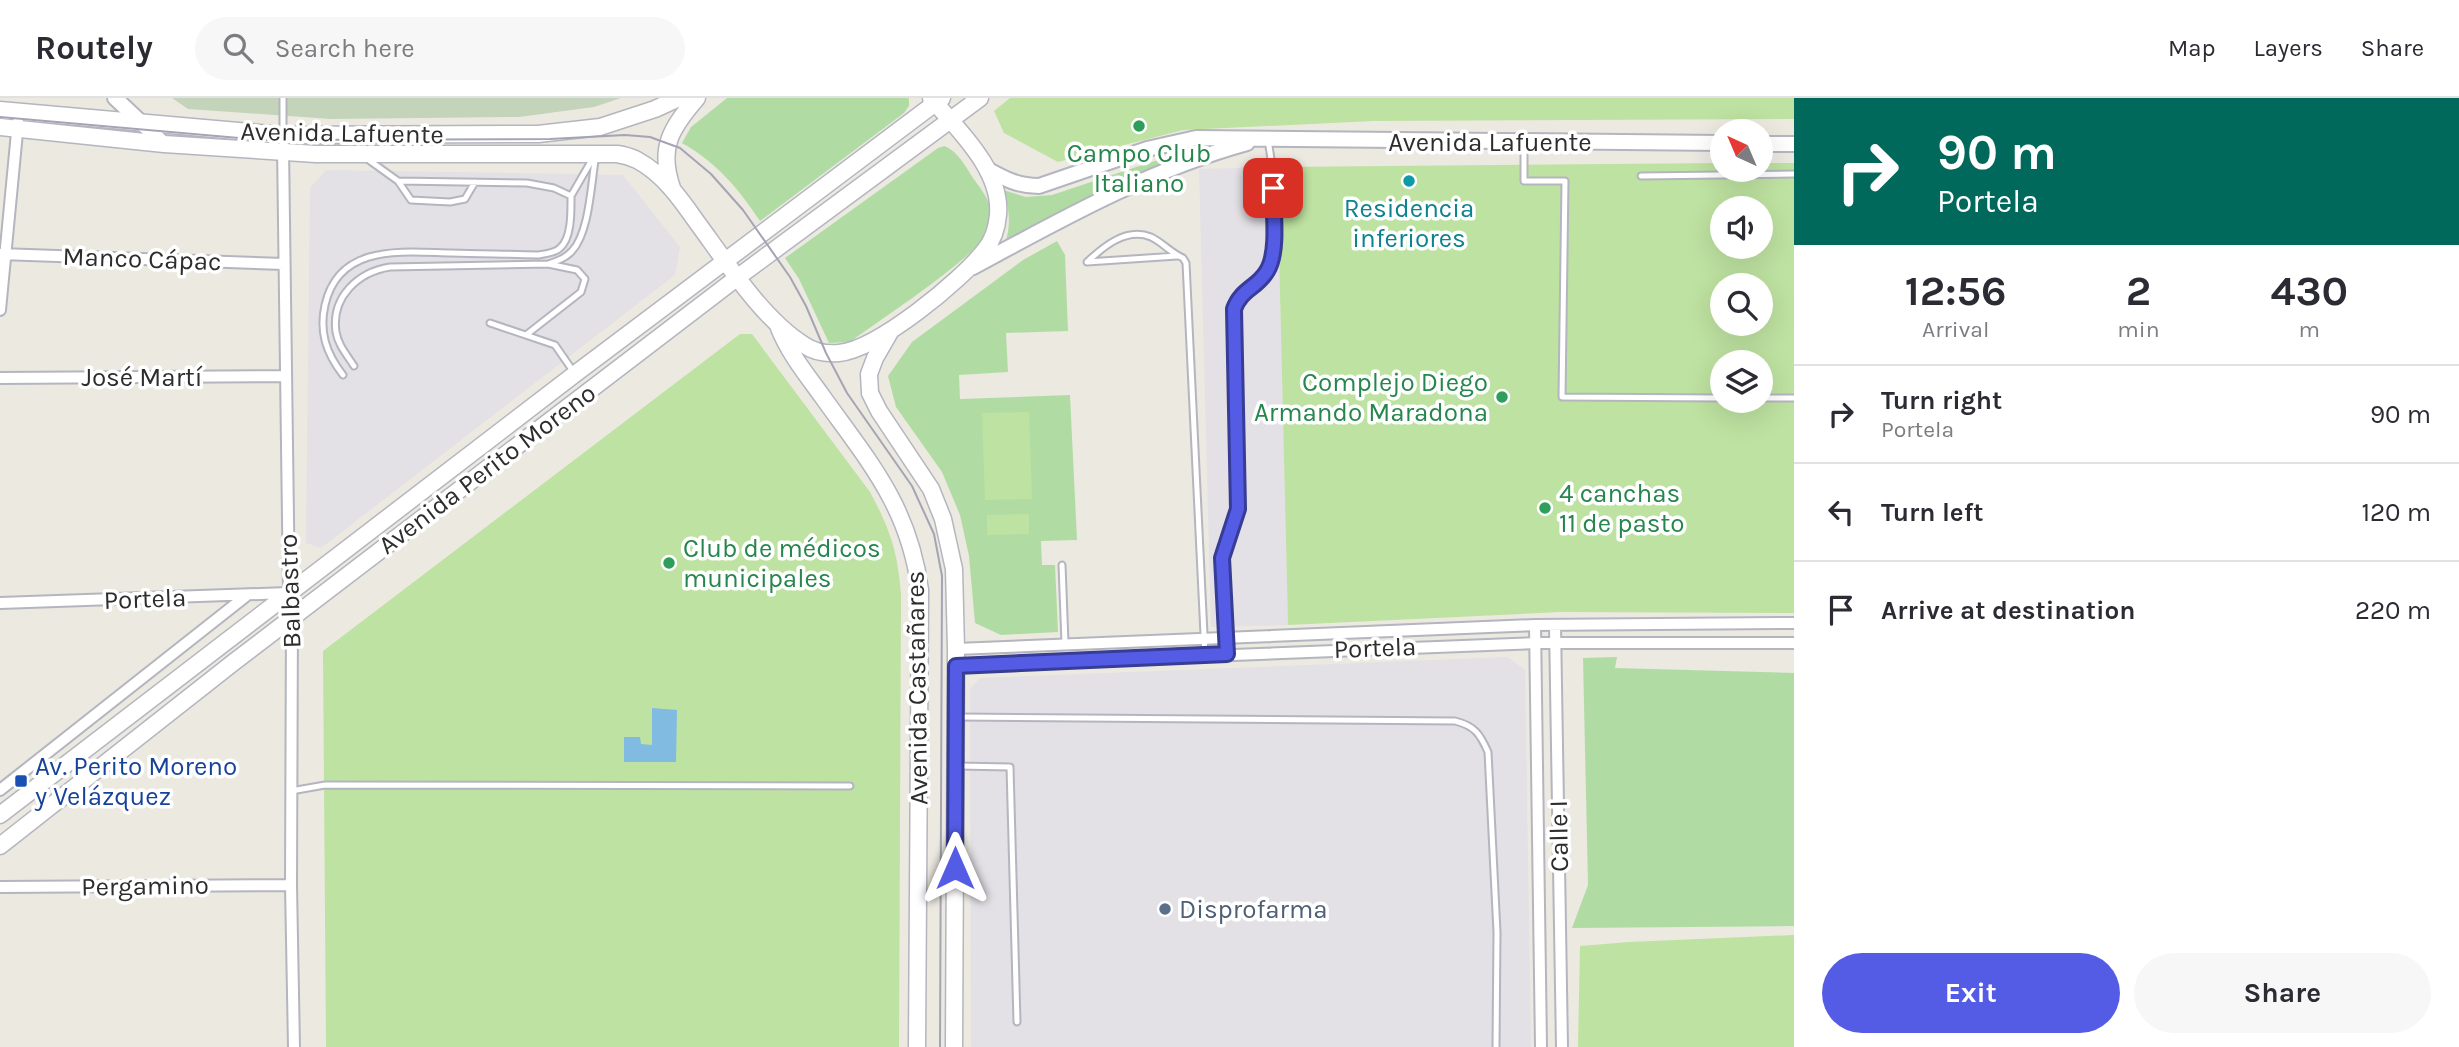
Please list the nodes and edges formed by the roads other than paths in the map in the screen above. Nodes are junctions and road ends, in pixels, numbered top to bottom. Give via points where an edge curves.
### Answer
1 (115, 98) edge
2 (283, 98) edge
3 (679, 98) edge
4 (698, 98) edge
5 (980, 98) edge
6 (936, 100) edge
7 (0, 110) edge
8 (18, 120) junction
9 (950, 120) junction
10 (141, 122) junction
11 (0, 127) edge
12 (1263, 140) junction
13 (1524, 142) junction
14 (283, 143) junction
15 (1710, 143) edge
16 (164, 144) junction
17 (1773, 144) edge
18 (1794, 144) edge
19 (596, 152) junction
20 (360, 155) junction
21 (987, 169) junction
22 (1794, 174) edge
23 (1641, 176) dead end
24 (398, 181) junction
25 (475, 182) junction
26 (672, 188) junction
27 (571, 196) junction
28 (3, 254) edge
29 (1177, 256) junction
30 (726, 261) junction
31 (284, 264) junction
32 (548, 264) junction
33 (968, 270) junction
34 (738, 277) junction
35 (0, 310) edge
36 (490, 323) dead end
37 (779, 325) junction
38 (890, 332) junction
39 (526, 335) junction
40 (354, 366) dead end
41 (575, 374) junction
42 (343, 375) dead end
43 (285, 376) junction
44 (0, 378) edge
45 (1710, 398) edge
46 (1773, 398) edge
47 (1794, 398) edge
48 (1062, 565) dead end
49 (289, 593) junction
50 (246, 596) junction
51 (0, 603) edge
52 (292, 618) junction
53 (1794, 623) edge
54 (1535, 625) junction
55 (1555, 625) junction
56 (1226, 636) junction
57 (1205, 637) junction
58 (1065, 643) junction
59 (1536, 643) junction
60 (1557, 643) junction
61 (1794, 643) edge
62 (956, 649) junction
63 (1227, 654) junction
64 (1205, 655) junction
65 (956, 666) junction
66 (955, 717) junction
67 (955, 766) junction
68 (850, 786) dead end
69 (0, 790) edge
70 (291, 790) junction
71 (0, 816) edge
72 (0, 846) edge
73 (291, 885) junction
74 (0, 887) edge
75 (1017, 1023) dead end
76 (294, 1047) edge
77 (917, 1047) edge
78 (954, 1047) edge
79 (1496, 1047) edge
80 (1541, 1047) edge
81 (1562, 1047) edge

1 - 10 street
2 - 14 lane
3 - 14 main road, Avenida Lafuente via 627,120 580,131
4 - 26 main road, Avenida Lafuente via 667,142 665,162
5 - 9 main road, Avenida Perito Moreno
6 - 9 main road
6 - 30 main road, Avenida Perito Moreno
7 - 8 main road, Avenida Lafuente
8 - 10 main road, Avenida Lafuente
8 - 11 main road, Avenida Lafuente
8 - 16 main road, Avenida Lafuente
8 - 28 street
9 - 21 main road
9 - 34 main road, Avenida Perito Moreno
10 - 14 main road, Avenida Lafuente
10 - 16 street
12 - 13 street, Avenida Lafuente
12 - 21 street, Avenida Lafuente via 1172,142 1039,186 1008,181
12 - 33 street, Avenida Lafuente via 1207,154 1153,175
12 - 56 lane via 1273,167 1273,251 1268,271 1238,298 1234,309 1238,509 1222,558
13 - 15 street, Avenida Lafuente
13 - 45 lane via 1524,181 1565,181 1562,397
14 - 16 main road, Avenida Lafuente
14 - 20 main road, Avenida Lafuente
14 - 31 street, Balbastro
17 - 18 street
19 - 20 main road, Avenida Lafuente
19 - 26 main road, Avenida Lafuente via 636,159
19 - 27 lane
19 - 32 lane via 581,235 564,258
20 - 24 lane
21 - 33 main road via 999,209 998,223 987,248
22 - 23 lane
24 - 25 lane
24 - 25 lane via 411,200 450,202 465,199
25 - 27 lane via 527,183
26 - 30 main road, Avenida Lafuente
27 - 42 lane via 567,240 559,250 538,255 387,251 353,264 332,288 323,318 323,337
28 - 31 street, Manco Cápac
28 - 35 street
29 - 29 lane via 1113,260 1087,261 1108,242 1136,234 1151,237
29 - 57 lane via 1186,263
30 - 34 main road, Avenida Lafuente
30 - 41 main road, Avenida Perito Moreno
31 - 43 street, Balbastro
32 - 39 lane via 577,270 585,279 581,292
32 - 40 lane via 390,267 360,276 340,304 336,330
33 - 38 main road
34 - 37 main road, Avenida Lafuente
34 - 52 main road, Avenida Perito Moreno
36 - 39 lane
37 - 38 main road via 805,346 826,353 842,353
37 - 77 main road, Avenida Castañares via 794,358 884,484 900,512 917,565
38 - 62 main road, Avenida Castañares via 869,374 870,393 931,489 943,519 954,569
39 - 41 lane via 555,345
41 - 49 main road, Avenida Perito Moreno
43 - 44 street, José Martí
43 - 49 street, Balbastro
46 - 47 lane
48 - 58 lane
49 - 50 street, Portela
49 - 52 street, Balbastro
49 - 71 main road, Avenida Perito Moreno
50 - 51 street, Portela
50 - 69 street
52 - 70 street, Balbastro
52 - 72 main road, Avenida Perito Moreno
53 - 55 street, Portela
54 - 55 street, Portela
54 - 56 street, Portela
54 - 59 street, Calle I
55 - 60 street, Calle I
56 - 57 street, Portela
56 - 63 lane
57 - 58 street, Portela
57 - 64 lane
58 - 62 street, Portela
59 - 60 street, Portela
59 - 63 street, Portela
59 - 80 street, Calle I
60 - 61 street, Portela
60 - 81 street, Calle I
62 - 65 main road, Avenida Castañares
63 - 64 street, Portela
64 - 65 street, Portela
65 - 66 main road, Avenida Castañares
66 - 67 main road, Avenida Castañares
66 - 79 lane via 1468,724 1477,730 1488,752 1497,932
67 - 75 lane via 1010,767
67 - 78 main road, Avenida Castañares
68 - 70 lane via 325,785
70 - 73 street, Balbastro
73 - 74 street, Pergamino
73 - 76 street, Balbastro

